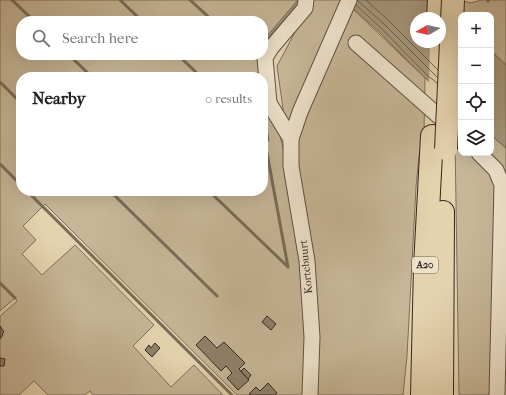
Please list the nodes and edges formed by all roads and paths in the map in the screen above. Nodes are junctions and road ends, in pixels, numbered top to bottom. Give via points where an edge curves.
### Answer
1 (306, 0) edge
2 (349, 0) edge
3 (439, 0) edge
4 (453, 0) edge
5 (438, 12) edge
6 (356, 43) dead end
7 (438, 48) edge
8 (268, 52) edge
9 (264, 60) edge
10 (266, 72) edge
11 (268, 94) edge
12 (291, 139) junction
13 (446, 140) edge
14 (482, 156) edge
15 (504, 185) edge
16 (310, 395) edge
17 (422, 395) edge
18 (442, 395) edge
19 (497, 395) edge

1 - 8 street via 305,8
2 - 12 street, Kortebuurt via 300,112
3 - 5 highway
4 - 13 highway, A20, bridge
6 - 13 street
7 - 13 highway, A20
9 - 10 street
11 - 12 street via 269,103
12 - 16 street, Kortebuurt via 291,166 307,261 312,337
13 - 17 highway, A20 via 425,266
13 - 18 highway, A20 via 442,240
14 - 15 street via 496,170
15 - 19 street

